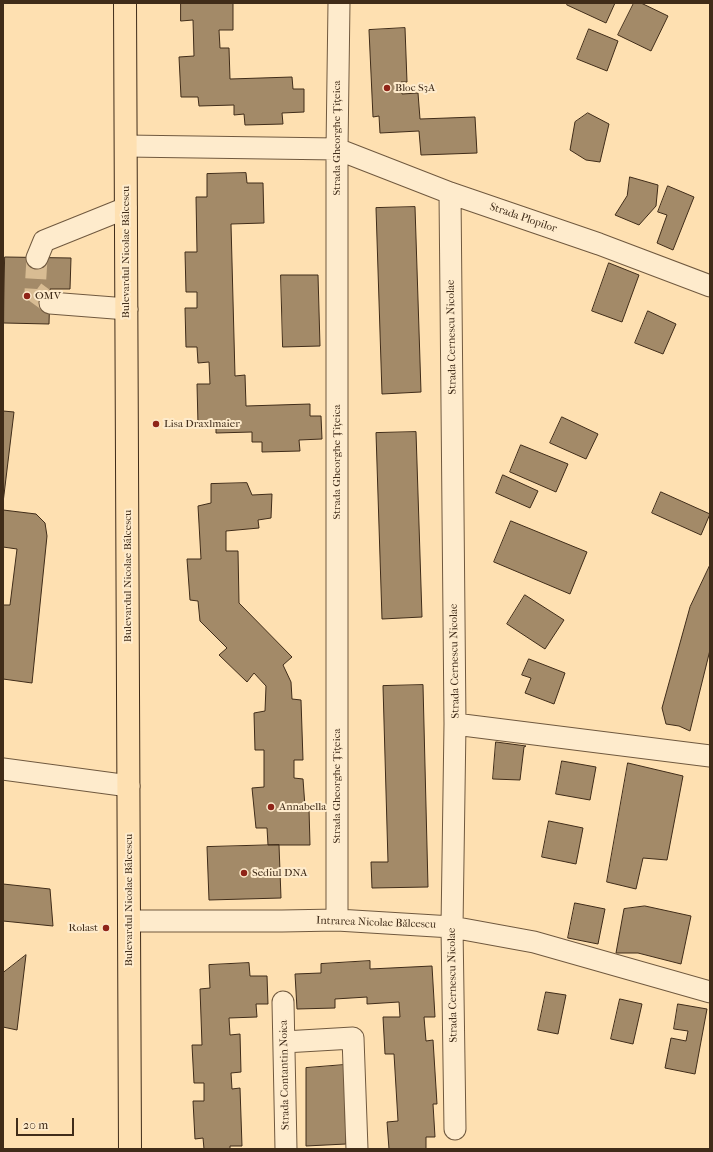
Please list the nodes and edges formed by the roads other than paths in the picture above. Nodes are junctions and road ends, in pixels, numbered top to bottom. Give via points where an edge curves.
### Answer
1 (125, 3) edge
2 (339, 3) edge
3 (126, 146) junction
4 (337, 149) junction
5 (450, 193) junction
6 (126, 208) junction
7 (37, 258) tunnel mouth
8 (710, 286) edge
9 (50, 303) tunnel mouth
10 (127, 309) junction
11 (455, 724) junction
12 (710, 756) edge
13 (3, 769) edge
14 (129, 786) junction
15 (337, 920) junction
16 (129, 921) junction
17 (452, 927) junction
18 (710, 992) edge
19 (283, 1002) dead end
20 (284, 1042) junction
21 (454, 1129) dead end
22 (130, 1149) edge
23 (286, 1149) edge
24 (357, 1149) edge

1 - 3 main road, Bulevardul Nicolae Bălcescu
2 - 4 street, Strada Gheorghe Țițeica
3 - 4 street
3 - 6 main road, Bulevardul Nicolae Bălcescu
4 - 5 street, Strada Plopilor
4 - 15 street, Strada Gheorghe Țițeica
5 - 8 street, Strada Plopilor via 599,244
5 - 11 street, Strada Cernescu Nicolae
6 - 7 street via 44,242
6 - 10 main road, Bulevardul Nicolae Bălcescu
9 - 10 street
10 - 14 main road, Bulevardul Nicolae Bălcescu
11 - 12 street
11 - 17 street, Strada Cernescu Nicolae
13 - 14 street
14 - 16 main road, Bulevardul Nicolae Bălcescu
15 - 16 street, Intrarea Nicolae Bălcescu
15 - 17 street, Intrarea Nicolae Bălcescu
16 - 22 main road, Bulevardul Nicolae Bălcescu
17 - 18 street, Intrarea Nicolae Bălcescu via 534,942
17 - 21 street, Strada Cernescu Nicolae
19 - 20 street, Strada Contantin Noica
20 - 23 street, Strada Contantin Noica
20 - 24 street via 353,1038

